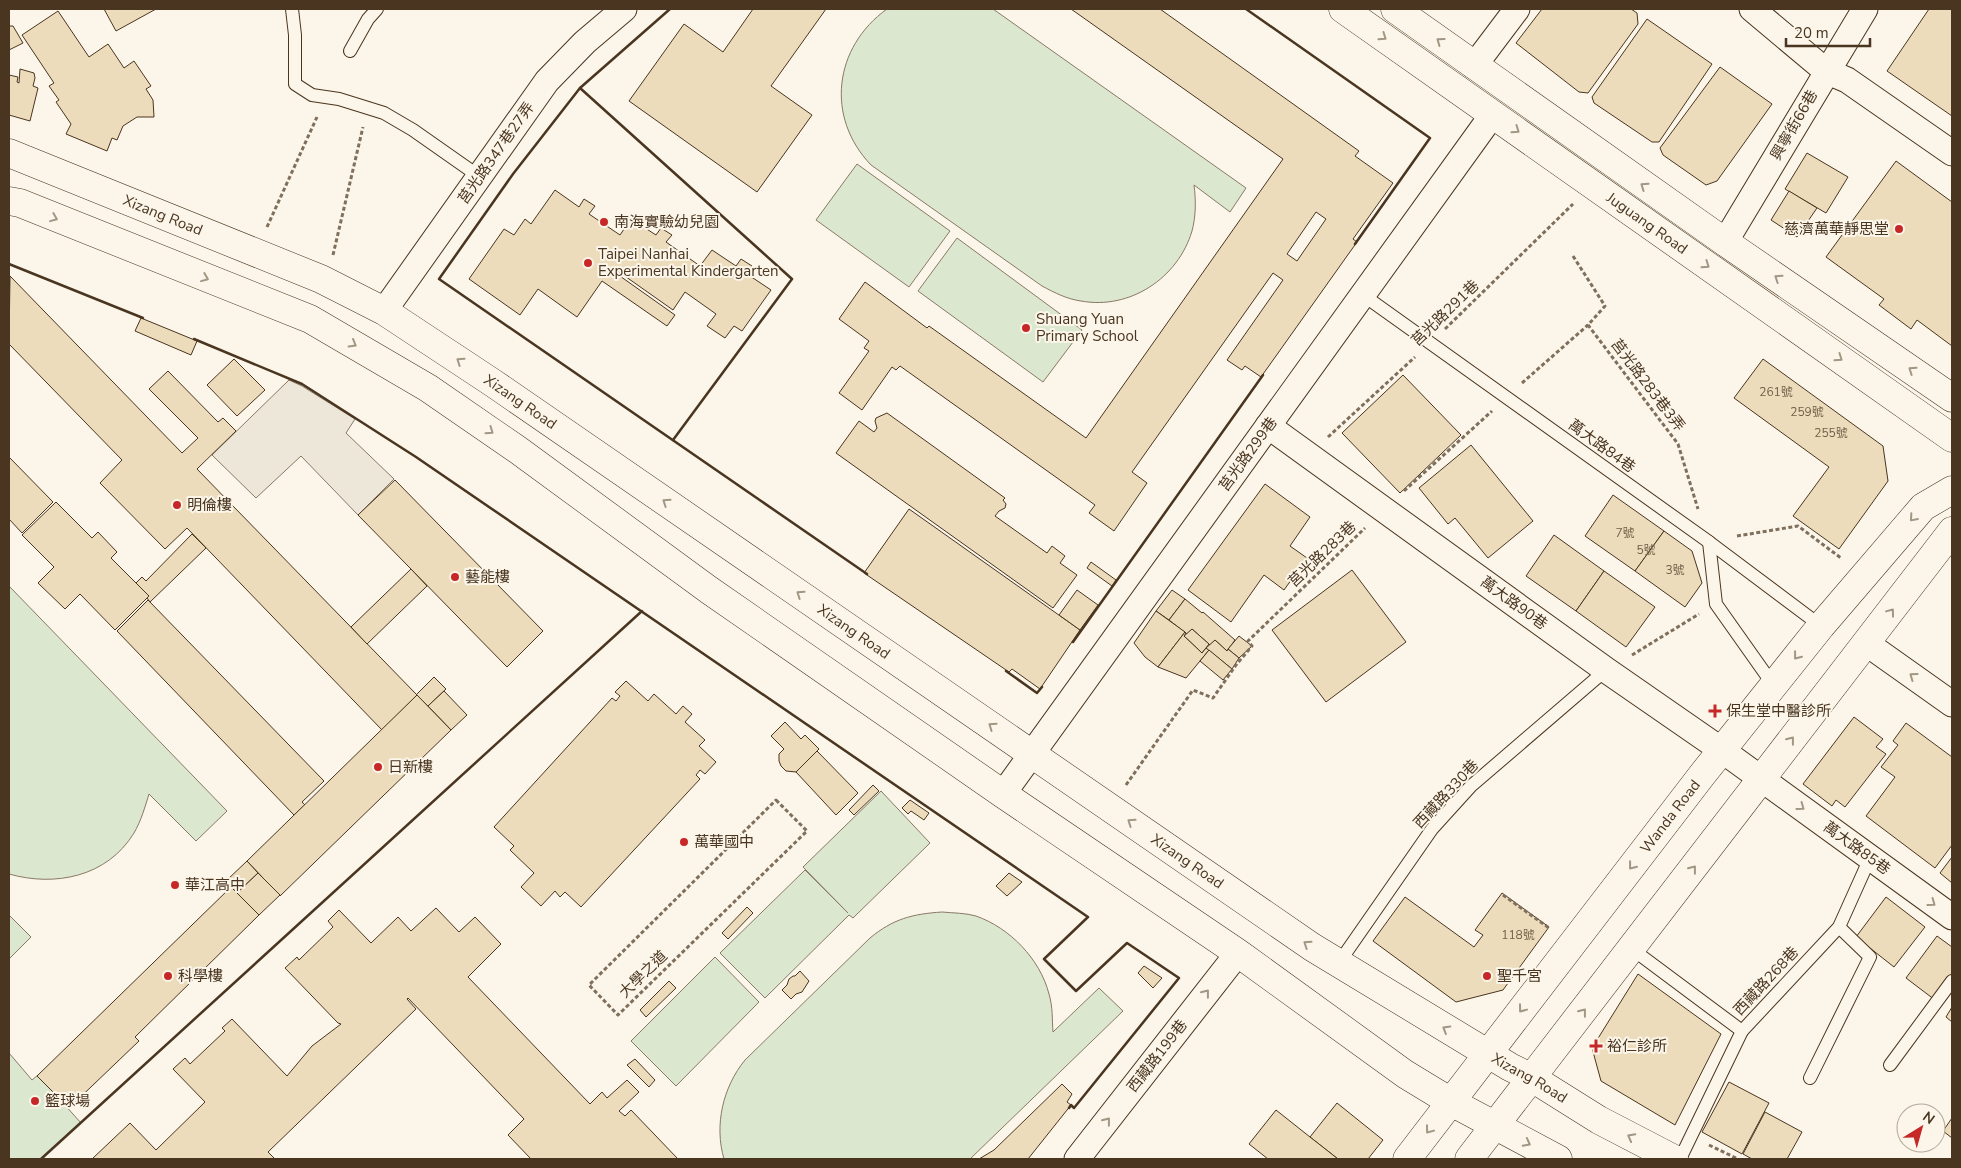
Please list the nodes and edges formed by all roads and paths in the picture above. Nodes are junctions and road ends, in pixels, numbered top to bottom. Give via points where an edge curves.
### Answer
1 (292, 9) edge
2 (377, 9) edge
3 (624, 9) edge
4 (1343, 9) edge
5 (1395, 9) edge
6 (1517, 9) edge
7 (1865, 9) edge
8 (1757, 10) edge
9 (350, 50) dead end
10 (1474, 66) junction
11 (1826, 71) junction
12 (326, 98) junction
13 (368, 107) junction
14 (1493, 114) junction
15 (9, 153) edge
16 (1952, 153) edge
17 (480, 177) junction
18 (1593, 185) junction
19 (9, 201) edge
20 (1725, 242) junction
21 (256, 253) junction
22 (1573, 256) dead end
23 (327, 282) junction
24 (1362, 296) junction
25 (384, 311) junction
26 (1588, 325) junction
27 (1430, 343) junction
28 (1506, 398) junction
29 (1952, 398) edge
30 (1268, 426) junction
31 (1952, 438) edge
32 (1309, 455) junction
33 (1952, 490) edge
34 (1385, 509) junction
35 (1952, 531) edge
36 (1709, 542) junction
37 (1864, 576) junction
38 (1716, 604) junction
39 (1821, 626) junction
40 (1866, 643) junction
41 (1606, 670) junction
42 (1774, 686) junction
43 (1952, 704) edge
44 (1723, 751) junction
45 (1032, 754) junction
46 (1761, 778) junction
47 (1003, 794) junction
48 (776, 800) joint
49 (1110, 808) junction
50 (1870, 858) junction
51 (1502, 895) dead end
52 (1952, 918) edge
53 (1839, 927) junction
54 (1571, 944) junction
55 (1632, 949) junction
56 (1238, 953) junction
57 (1338, 964) junction
58 (1952, 982) edge
59 (1742, 1031) junction
60 (1488, 1054) junction
61 (1890, 1066) dead end
62 (1532, 1078) junction
63 (1810, 1078) dead end
64 (1451, 1102) junction
65 (1496, 1126) junction
66 (1077, 1159) edge
67 (1407, 1159) edge
68 (1469, 1159) edge
69 (1558, 1159) edge
70 (1674, 1159) edge
71 (1680, 1159) edge

1 - 12 lane via 295,84 312,95
2 - 9 lane
3 - 17 street, 莒光路347巷27弄 via 585,42 547,81
4 -> 14 street, Juguang Road
10 -> 5 street, Juguang Road
6 - 10 street
7 - 11 street, 興寧街66巷
8 - 11 street
20 -> 10 street, Juguang Road
11 - 16 street via 1847,80
11 - 20 street, 興寧街66巷
12 - 13 lane
12 - 21 path
13 - 17 lane via 413,130
13 - 23 path
14 -> 18 street, Juguang Road
14 - 24 street, 莒光路299巷
15 - 21 street, Xizang Road
17 - 25 street, 莒光路347巷27弄
18 - 27 path, 莒光路291巷
18 -> 31 street, Juguang Road
19 -> 47 street via 310,319 428,388 709,590
29 -> 20 street, Juguang Road
21 - 23 street, Xizang Road
22 - 26 path via 1604,306
23 - 25 street, Xizang Road
24 - 27 lane, 萬大路84巷
24 - 30 street, 莒光路299巷
45 -> 25 street, Xizang Road
26 - 28 path, 莒光路283巷
26 - 36 path, 莒光路283巷3弄 via 1678,444
27 - 28 lane, 萬大路84巷
27 - 32 path, 莒光路291巷
28 - 34 path, 莒光路283巷
28 - 36 lane, 萬大路84巷
30 - 32 street, 萬大路90巷
30 - 45 street, 莒光路299巷
32 - 34 street, 萬大路90巷
33 -> 37 street, Wanda Road via 1923,507
34 - 41 street, 萬大路90巷
34 - 49 path, 莒光路283巷 via 1248,641 1252,646 1213,698 1193,690
40 -> 35 street
36 - 37 path via 1798,526
36 - 38 lane
36 - 39 lane, 萬大路84巷
37 - 39 street, Wanda Road
38 - 41 path
38 - 42 lane
39 -> 42 street, Wanda Road
43 -> 40 street
46 -> 40 street
41 - 44 street, 萬大路90巷
41 - 57 lane, 西藏路330巷 via 1471,786 1432,830
42 - 44 street, Wanda Road
44 - 46 street, 萬大路90巷
44 -> 54 street, Wanda Road
45 - 47 street, 莒光路299巷
45 - 49 street, Xizang Road
46 -> 50 street, 萬大路85巷
55 -> 46 street
47 - 56 street
48 - 48 path, 大學之道 via 807,831 618,1015 589,985
57 -> 49 street, Xizang Road
50 -> 52 street, 萬大路85巷
50 - 53 lane, 西藏路268巷
51 - 54 path
53 - 59 lane, 西藏路268巷
53 - 63 lane via 1870,957
54 -> 60 street, Wanda Road
55 - 59 lane
62 -> 55 street
56 - 64 street via 1405,1074
66 -> 56 street, 西藏路199巷
60 -> 57 street, Xizang Road
58 - 61 lane
59 - 71 lane, 西藏路268巷
60 - 62 street, Xizang Road
60 - 64 street, Wanda Road
62 - 65 street
70 -> 62 street, Xizang Road via 1599,1120
64 - 65 street
64 -> 67 street, Wanda Road
65 - 68 street
65 -> 69 street

